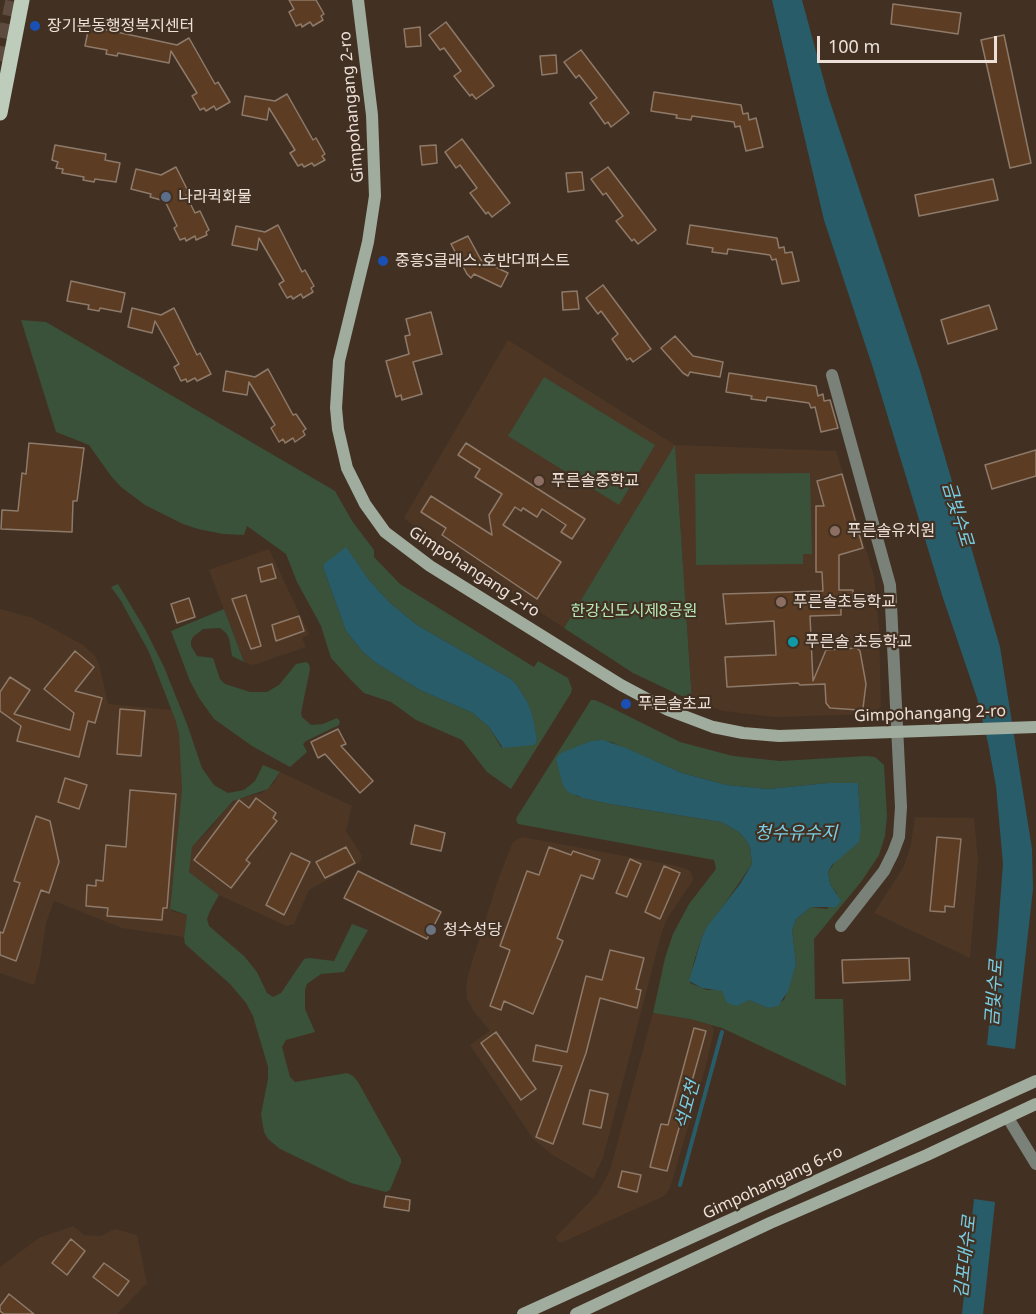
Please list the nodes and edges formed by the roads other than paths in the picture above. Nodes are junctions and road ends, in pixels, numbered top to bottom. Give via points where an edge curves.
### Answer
1 (22, 0) edge
2 (358, 0) edge
3 (0, 113) edge
4 (832, 375) dead end
5 (1034, 727) edge
6 (897, 731) junction
7 (841, 926) dead end
8 (1036, 1081) edge
9 (1036, 1104) edge
10 (1008, 1118) junction
11 (1036, 1164) edge
12 (523, 1314) edge
13 (576, 1314) edge

1 - 3 main road
2 - 6 street, Gimpohangang 2-ro via 372,114 375,196 339,361 336,408 347,468 374,518 395,541 430,566 621,685 684,717 761,735
4 - 6 street via 890,585
5 - 6 street, Gimpohangang 2-ro
6 - 7 street via 899,837 884,871
8 - 12 street, Gimpohangang 6-ro
9 - 10 street
10 - 11 street
10 - 13 street

